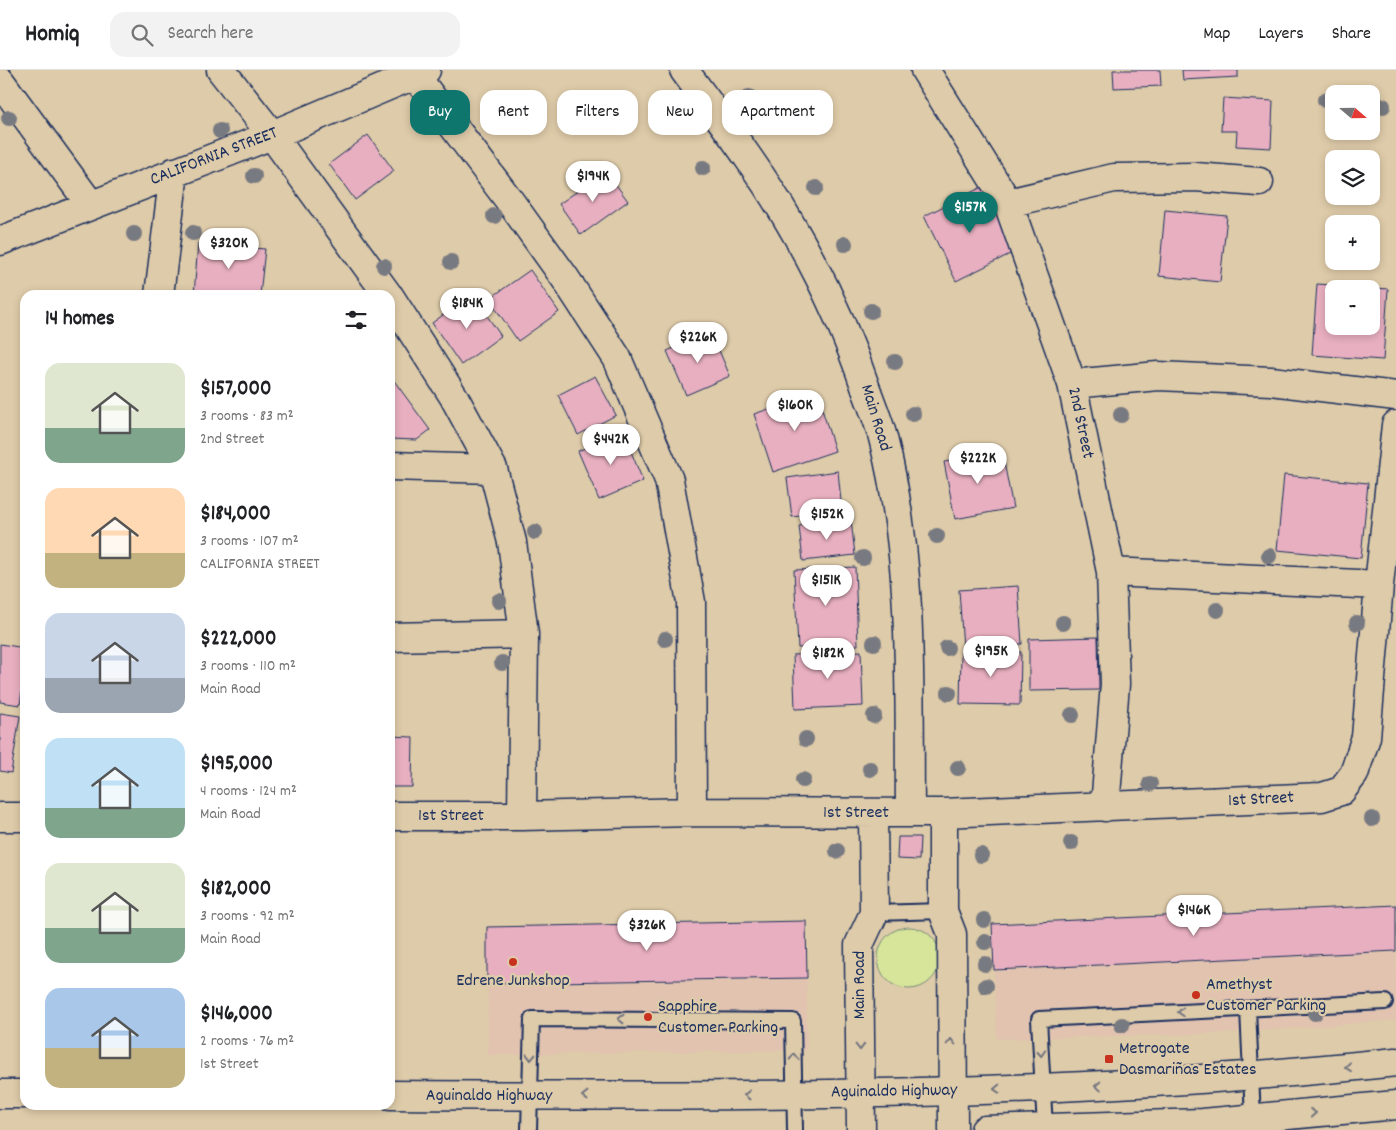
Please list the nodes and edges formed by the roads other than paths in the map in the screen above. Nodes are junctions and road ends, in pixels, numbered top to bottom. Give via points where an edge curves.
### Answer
1 (221, 70) edge
2 (684, 70) edge
3 (925, 70) edge
4 (418, 72) edge
5 (0, 80) edge
6 (272, 135) junction
7 (174, 172) junction
8 (1259, 182) dead end
9 (1008, 203) junction
10 (90, 204) junction
11 (0, 241) edge
12 (160, 290) edge
13 (385, 290) edge
14 (395, 305) edge
15 (1072, 384) junction
16 (1396, 396) edge
17 (1396, 425) edge
18 (395, 466) edge
19 (493, 469) junction
20 (1111, 572) junction
21 (1379, 585) junction
22 (524, 634) junction
23 (395, 637) edge
24 (1105, 807) junction
25 (692, 812) junction
26 (910, 813) junction
27 (943, 813) junction
28 (873, 814) junction
29 (395, 816) edge
30 (522, 816) junction
31 (0, 817) edge
32 (20, 817) edge
33 (943, 911) junction
34 (874, 913) junction
35 (1385, 1002) dead end
36 (1248, 1008) junction
37 (1396, 1062) edge
38 (1251, 1077) junction
39 (1043, 1088) junction
40 (952, 1090) junction
41 (861, 1092) junction
42 (0, 1094) edge
43 (20, 1094) edge
44 (796, 1094) junction
45 (395, 1095) edge
46 (530, 1096) junction
47 (1396, 1105) edge
48 (1253, 1118) junction
49 (1045, 1128) junction
50 (530, 1130) edge
51 (795, 1130) edge
52 (861, 1130) edge
53 (952, 1130) edge
54 (985, 1130) edge

1 - 6 street
2 - 26 street, Main Road via 786,216 812,261 854,354 884,441 899,519 906,585
3 - 9 street, 2nd Street
4 - 6 street, CALIFORNIA STREET
4 - 25 street via 618,358 669,480 691,602
5 - 10 street
6 - 7 street, CALIFORNIA STREET
6 - 13 street
7 - 10 street, CALIFORNIA STREET
7 - 12 street
8 - 9 street via 1195,177 1114,178
9 - 15 street, 2nd Street
10 - 11 street, CALIFORNIA STREET
14 - 19 street via 454,397
15 - 16 street via 1158,376 1271,381
15 - 20 street, 2nd Street
17 - 21 street
18 - 19 street
19 - 22 street via 512,542
20 - 21 street
20 - 24 street, 2nd Street via 1114,684
21 - 24 street, 1st Street via 1366,737 1354,774 1341,791 1322,797
22 - 23 street
22 - 30 street
24 - 27 street, 1st Street
25 - 28 street, 1st Street
25 - 30 street, 1st Street
26 - 27 street, 1st Street
26 - 28 street, 1st Street
27 - 33 street
28 - 34 street, Main Road
29 - 30 street, 1st Street
31 - 32 street
33 - 34 lane
40 -> 33 street via 952,934
34 -> 41 street, Main Road via 859,945
35 - 36 lane
36 - 38 lane
36 -> 39 lane via 1039,1019
37 -> 38 street, Aguinaldo Highway
38 -> 39 street, Aguinaldo Highway
38 - 48 lane
39 -> 40 street, Aguinaldo Highway
39 - 49 lane
40 - 41 street, Aguinaldo Highway
40 - 53 street
41 - 44 street, Aguinaldo Highway
41 - 52 street, Main Road
42 - 43 street
44 -> 46 street, Aguinaldo Highway
44 -> 46 lane via 793,1021 532,1019
44 - 51 lane
45 - 46 street, Aguinaldo Highway
46 - 50 lane
48 -> 47 street
48 - 49 street via 1203,1123
49 - 54 street

